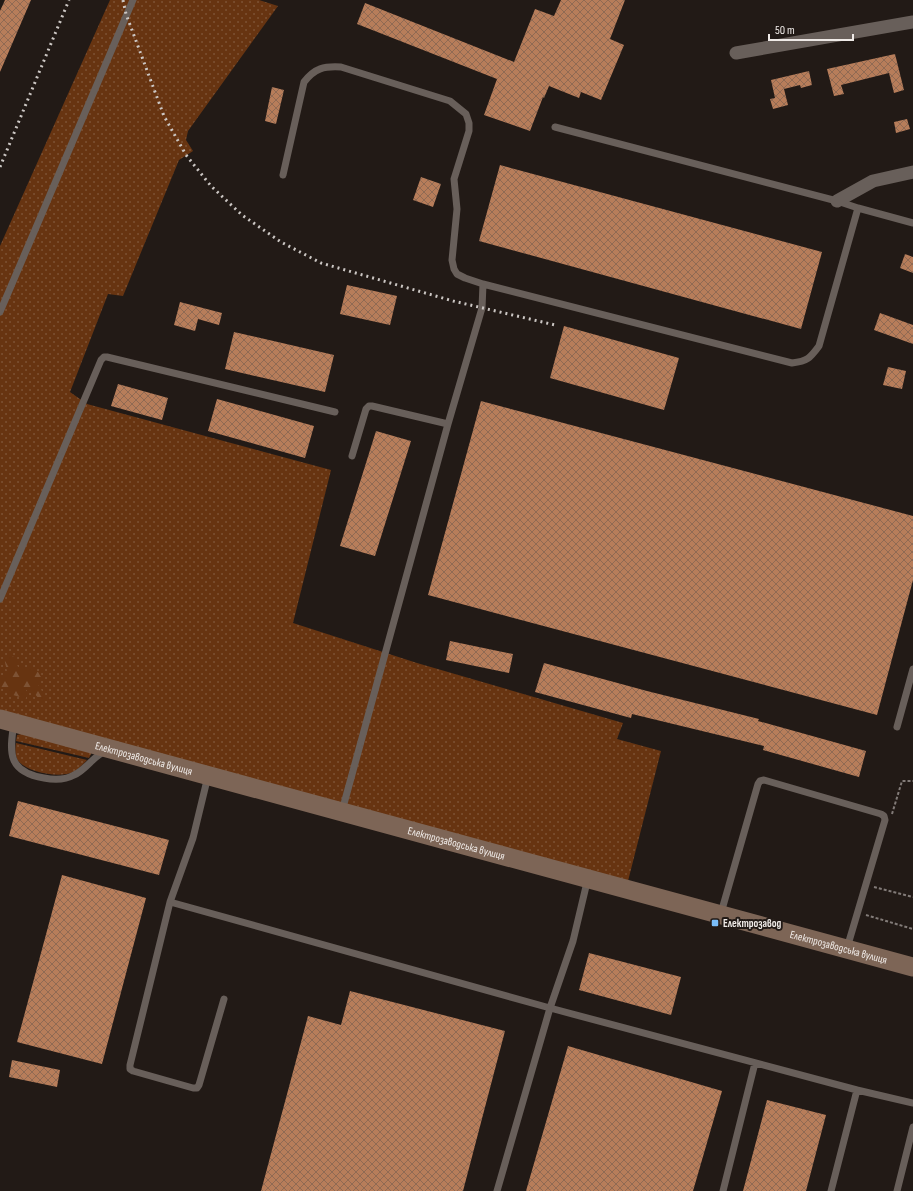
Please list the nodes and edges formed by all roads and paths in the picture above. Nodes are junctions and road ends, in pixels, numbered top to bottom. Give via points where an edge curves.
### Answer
1 (133, 0) edge
2 (913, 22) edge
3 (736, 53) dead end
4 (555, 127) dead end
5 (913, 172) edge
6 (283, 175) dead end
7 (837, 201) junction
8 (858, 208) junction
9 (913, 223) edge
10 (483, 284) junction
11 (0, 312) edge
12 (335, 412) dead end
13 (448, 424) junction
14 (352, 456) dead end
15 (0, 599) edge
16 (913, 670) edge
17 (7, 721) edge
18 (897, 727) dead end
19 (112, 750) junction
20 (208, 775) junction
21 (342, 811) junction
22 (588, 878) junction
23 (866, 885) junction
24 (913, 897) edge
25 (170, 902) junction
26 (857, 913) junction
27 (721, 914) junction
28 (913, 929) edge
29 (847, 949) junction
30 (913, 967) edge
31 (224, 999) dead end
32 (550, 1008) junction
33 (755, 1063) junction
34 (856, 1090) junction
35 (913, 1103) edge
36 (913, 1127) edge
37 (497, 1191) edge
38 (723, 1191) edge
39 (831, 1191) edge
40 (897, 1191) edge

1 - 11 lane
2 - 3 street
4 - 7 lane
5 - 7 street via 873,181
6 - 10 lane via 304,82 310,74 320,69 341,67 450,100 466,114 469,123 454,179 457,209 452,260 458,274
7 - 8 lane
8 - 9 lane
8 - 10 lane via 819,346 805,361 792,364
10 - 13 lane via 482,308
12 - 15 lane via 104,357
13 - 14 lane via 369,406
13 - 21 lane
16 - 18 lane
17 - 19 main road, Електрозаводська вулиця
17 - 19 lane via 11,751 18,768 37,777 70,777 103,752
19 - 20 main road, Електрозаводська вулиця
20 - 21 main road, Електрозаводська вулиця
20 - 25 lane via 193,838
21 - 22 main road, Електрозаводська вулиця
22 - 27 main road, Електрозаводська вулиця
22 - 32 lane via 573,941
23 - 24 path
23 - 26 lane
23 - 27 lane via 884,816 764,780 758,784
25 - 31 lane via 130,1069 197,1088
25 - 32 lane
26 - 28 path
26 - 29 lane
27 - 29 main road, Електрозаводська вулиця
29 - 30 main road, Електрозаводська вулиця
32 - 33 lane
32 - 37 lane
33 - 34 lane
33 - 38 lane
34 - 35 lane
34 - 39 lane
36 - 40 lane

